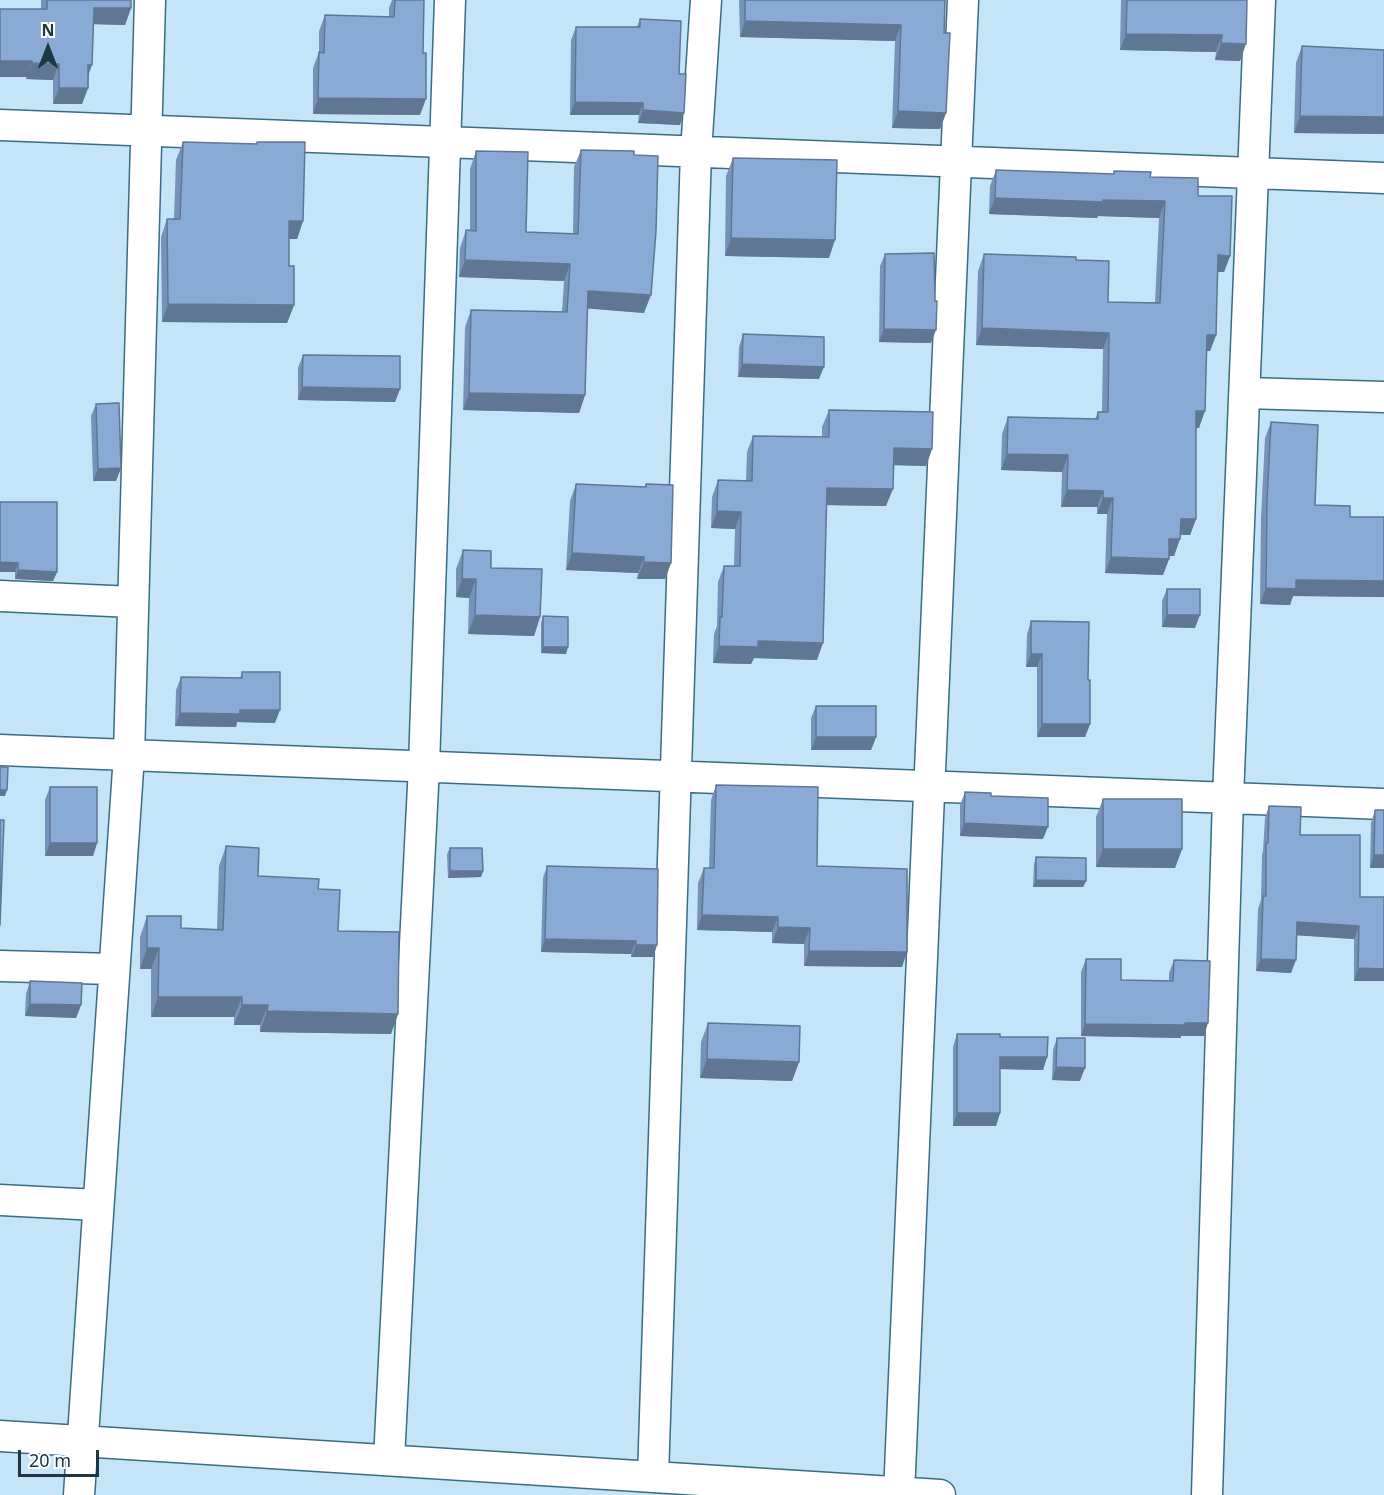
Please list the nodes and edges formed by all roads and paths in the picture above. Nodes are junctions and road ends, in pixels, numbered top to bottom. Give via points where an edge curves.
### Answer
1 (150, 0) edge
2 (450, 0) edge
3 (706, 0) edge
4 (963, 0) edge
5 (1260, 0) edge
6 (0, 125) edge
7 (147, 131) junction
8 (444, 142) junction
9 (696, 152) junction
10 (957, 162) junction
11 (1254, 173) junction
12 (1384, 178) edge
13 (1245, 393) junction
14 (1384, 397) edge
15 (0, 596) edge
16 (133, 602) junction
17 (0, 750) edge
18 (129, 755) junction
19 (424, 766) junction
20 (676, 776) junction
21 (929, 786) junction
22 (1228, 798) junction
23 (1384, 804) edge
24 (0, 966) edge
25 (114, 969) junction
26 (0, 1200) edge
27 (98, 1205) junction
28 (0, 1436) edge
29 (83, 1442) junction
30 (388, 1460) junction
31 (653, 1477) junction
32 (514, 1482) edge
33 (899, 1494) edge
34 (79, 1495) edge
35 (940, 1495) edge
36 (1207, 1495) edge

1 - 7 street
2 - 8 street
3 - 9 street
4 - 10 street
5 - 11 street
6 - 7 street
7 - 8 street
7 - 16 street
8 - 9 street
8 - 19 street
9 - 10 street
9 - 20 street
10 - 11 street
10 - 21 street
11 - 12 street
11 - 13 street
13 - 14 street
13 - 22 street
15 - 16 street
16 - 18 street
17 - 18 street
18 - 19 street
18 - 25 street
19 - 20 street
19 - 30 street
20 - 21 street
20 - 31 street
21 - 22 street
21 - 33 street
22 - 23 street
22 - 36 street
24 - 25 street
25 - 27 street
26 - 27 street
27 - 29 street
28 - 29 street
29 - 30 street
29 - 34 street
30 - 32 street
31 - 32 street
31 - 33 street
33 - 35 street

